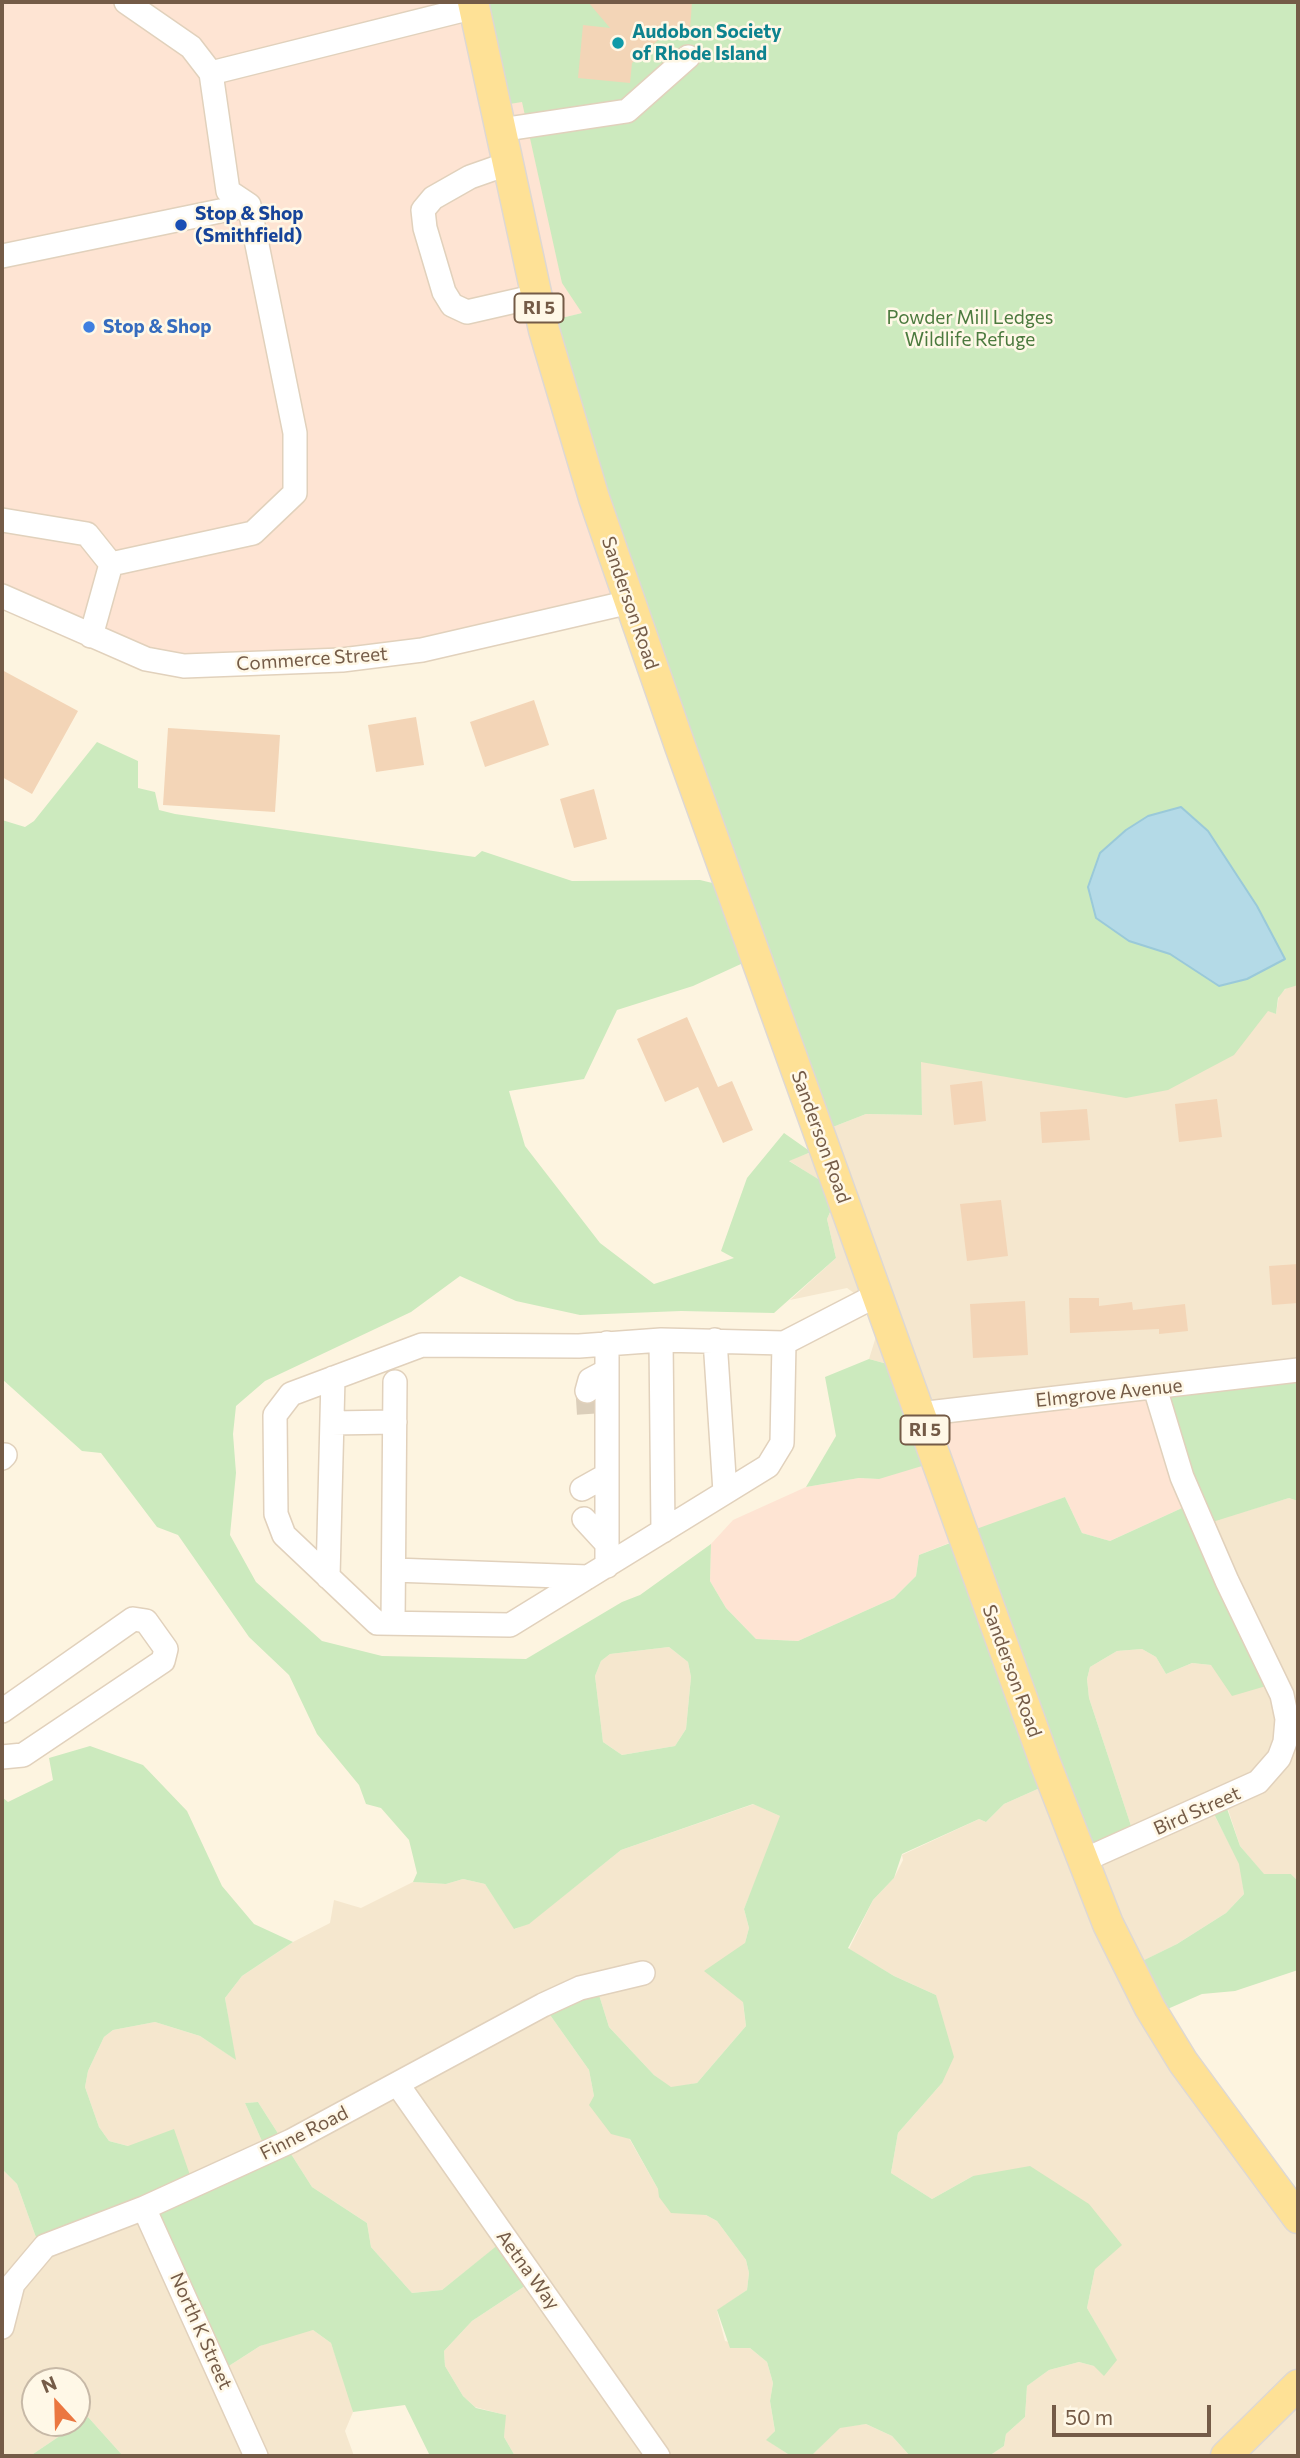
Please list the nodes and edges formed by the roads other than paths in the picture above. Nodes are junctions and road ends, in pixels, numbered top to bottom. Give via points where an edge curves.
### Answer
1 (126, 2) edge
2 (474, 4) edge
3 (688, 57) dead end
4 (211, 73) junction
5 (500, 130) junction
6 (507, 164) junction
7 (249, 205) junction
8 (2, 256) edge
9 (537, 296) junction
10 (2, 520) edge
11 (111, 564) junction
12 (2, 596) edge
13 (630, 603) junction
14 (91, 636) junction
15 (877, 1295) junction
16 (661, 1340) junction
17 (715, 1340) junction
18 (607, 1343) junction
19 (784, 1343) junction
20 (1298, 1370) edge
21 (607, 1371) junction
22 (333, 1378) junction
23 (395, 1382) dead end
24 (1155, 1388) junction
25 (587, 1391) dead end
26 (919, 1414) junction
27 (395, 1422) junction
28 (332, 1423) junction
29 (589, 1423) tunnel mouth
30 (607, 1444) junction
31 (607, 1475) junction
32 (582, 1489) dead end
33 (725, 1492) junction
34 (583, 1519) dead end
35 (663, 1531) junction
36 (600, 1562) junction
37 (394, 1570) junction
38 (328, 1577) junction
39 (393, 1623) junction
40 (2, 1711) edge
41 (2, 1757) edge
42 (1082, 1861) junction
43 (643, 1973) dead end
44 (398, 2085) junction
45 (145, 2208) junction
46 (1298, 2218) edge
47 (2, 2327) edge
48 (1298, 2385) edge
49 (256, 2456) edge
50 (658, 2456) edge
51 (1226, 2456) edge

1 - 4 street via 191,47
2 - 4 street
2 - 5 main road, Sanderson Road / RI 5
3 - 5 street via 627,111
4 - 7 street via 228,191
5 - 6 main road, Sanderson Road / RI 5
6 - 9 main road, Sanderson Road / RI 5
6 - 9 street via 470,177 433,198 423,210 425,228 452,305 467,312
7 - 8 street
7 - 11 street via 295,433 295,493 253,533
9 - 13 main road, Sanderson Road / RI 5 via 594,498
10 - 11 street via 87,534
11 - 14 street
12 - 14 street, Commerce Street
13 - 14 street, Commerce Street via 422,650 342,660 184,666 146,659
13 - 15 main road, Sanderson Road / RI 5
15 - 19 street
15 - 26 main road, Sanderson Road / RI 5
16 - 17 street
16 - 18 street
16 - 35 street
17 - 19 street
17 - 33 street
18 - 21 street
18 - 22 street via 422,1345
19 - 33 street via 782,1443 768,1466
20 - 24 street, Elmgrove Avenue
21 - 25 street via 590,1380
21 - 30 street
22 - 28 street
22 - 38 street via 291,1394 275,1415 276,1514 284,1535
23 - 27 street
24 - 26 street, Elmgrove Avenue
24 - 42 street, Bird Street via 1182,1477 1282,1695 1286,1734 1279,1758 1258,1782
26 - 42 main road, Sanderson Road / RI 5
27 - 28 street
27 - 37 street
28 - 38 street
29 - 30 street
30 - 31 street
31 - 32 street
31 - 36 street
33 - 35 street
34 - 36 street
35 - 36 street
36 - 37 street
36 - 39 street via 510,1625
37 - 39 street
38 - 39 street via 377,1623
40 - 41 street via 133,1619 146,1621 166,1649 163,1661 23,1755
42 - 46 main road, Sanderson Road / RI 5 via 1150,2008 1183,2062
43 - 44 street, Finne Road via 580,1988 543,2004
44 - 45 street, Finne Road via 291,2141
44 - 50 street, Aetna Way
45 - 47 street, Finne Road via 45,2246 13,2284
45 - 49 street, North K Street
48 - 51 main road

